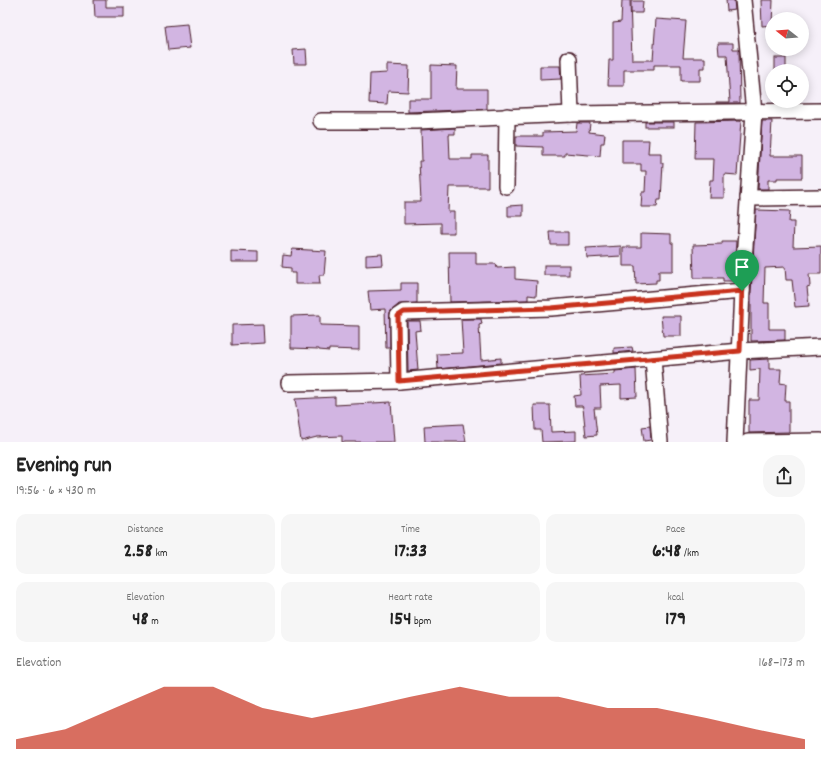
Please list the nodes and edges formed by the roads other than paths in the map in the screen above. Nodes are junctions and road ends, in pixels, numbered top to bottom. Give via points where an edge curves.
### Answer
1 (742, 0) edge
2 (570, 59) dead end
3 (821, 111) edge
4 (754, 112) junction
5 (571, 114) junction
6 (507, 116) junction
7 (321, 120) dead end
8 (506, 186) dead end
9 (821, 197) edge
10 (748, 198) junction
11 (742, 291) junction
12 (821, 347) edge
13 (740, 351) junction
14 (653, 359) junction
15 (399, 381) junction
16 (289, 383) dead end
17 (821, 441) edge
18 (660, 442) edge
19 (735, 442) edge
20 (748, 442) edge

1 - 4 street
2 - 5 street
3 - 4 street
4 - 5 street
4 - 10 street
5 - 6 street
6 - 7 street via 417,121
6 - 8 street
9 - 10 street
10 - 11 street
11 - 13 street
11 - 15 street via 551,308 404,312 398,316
12 - 13 street
13 - 14 street
13 - 19 street
14 - 15 street
14 - 18 street
15 - 16 street
17 - 20 street

